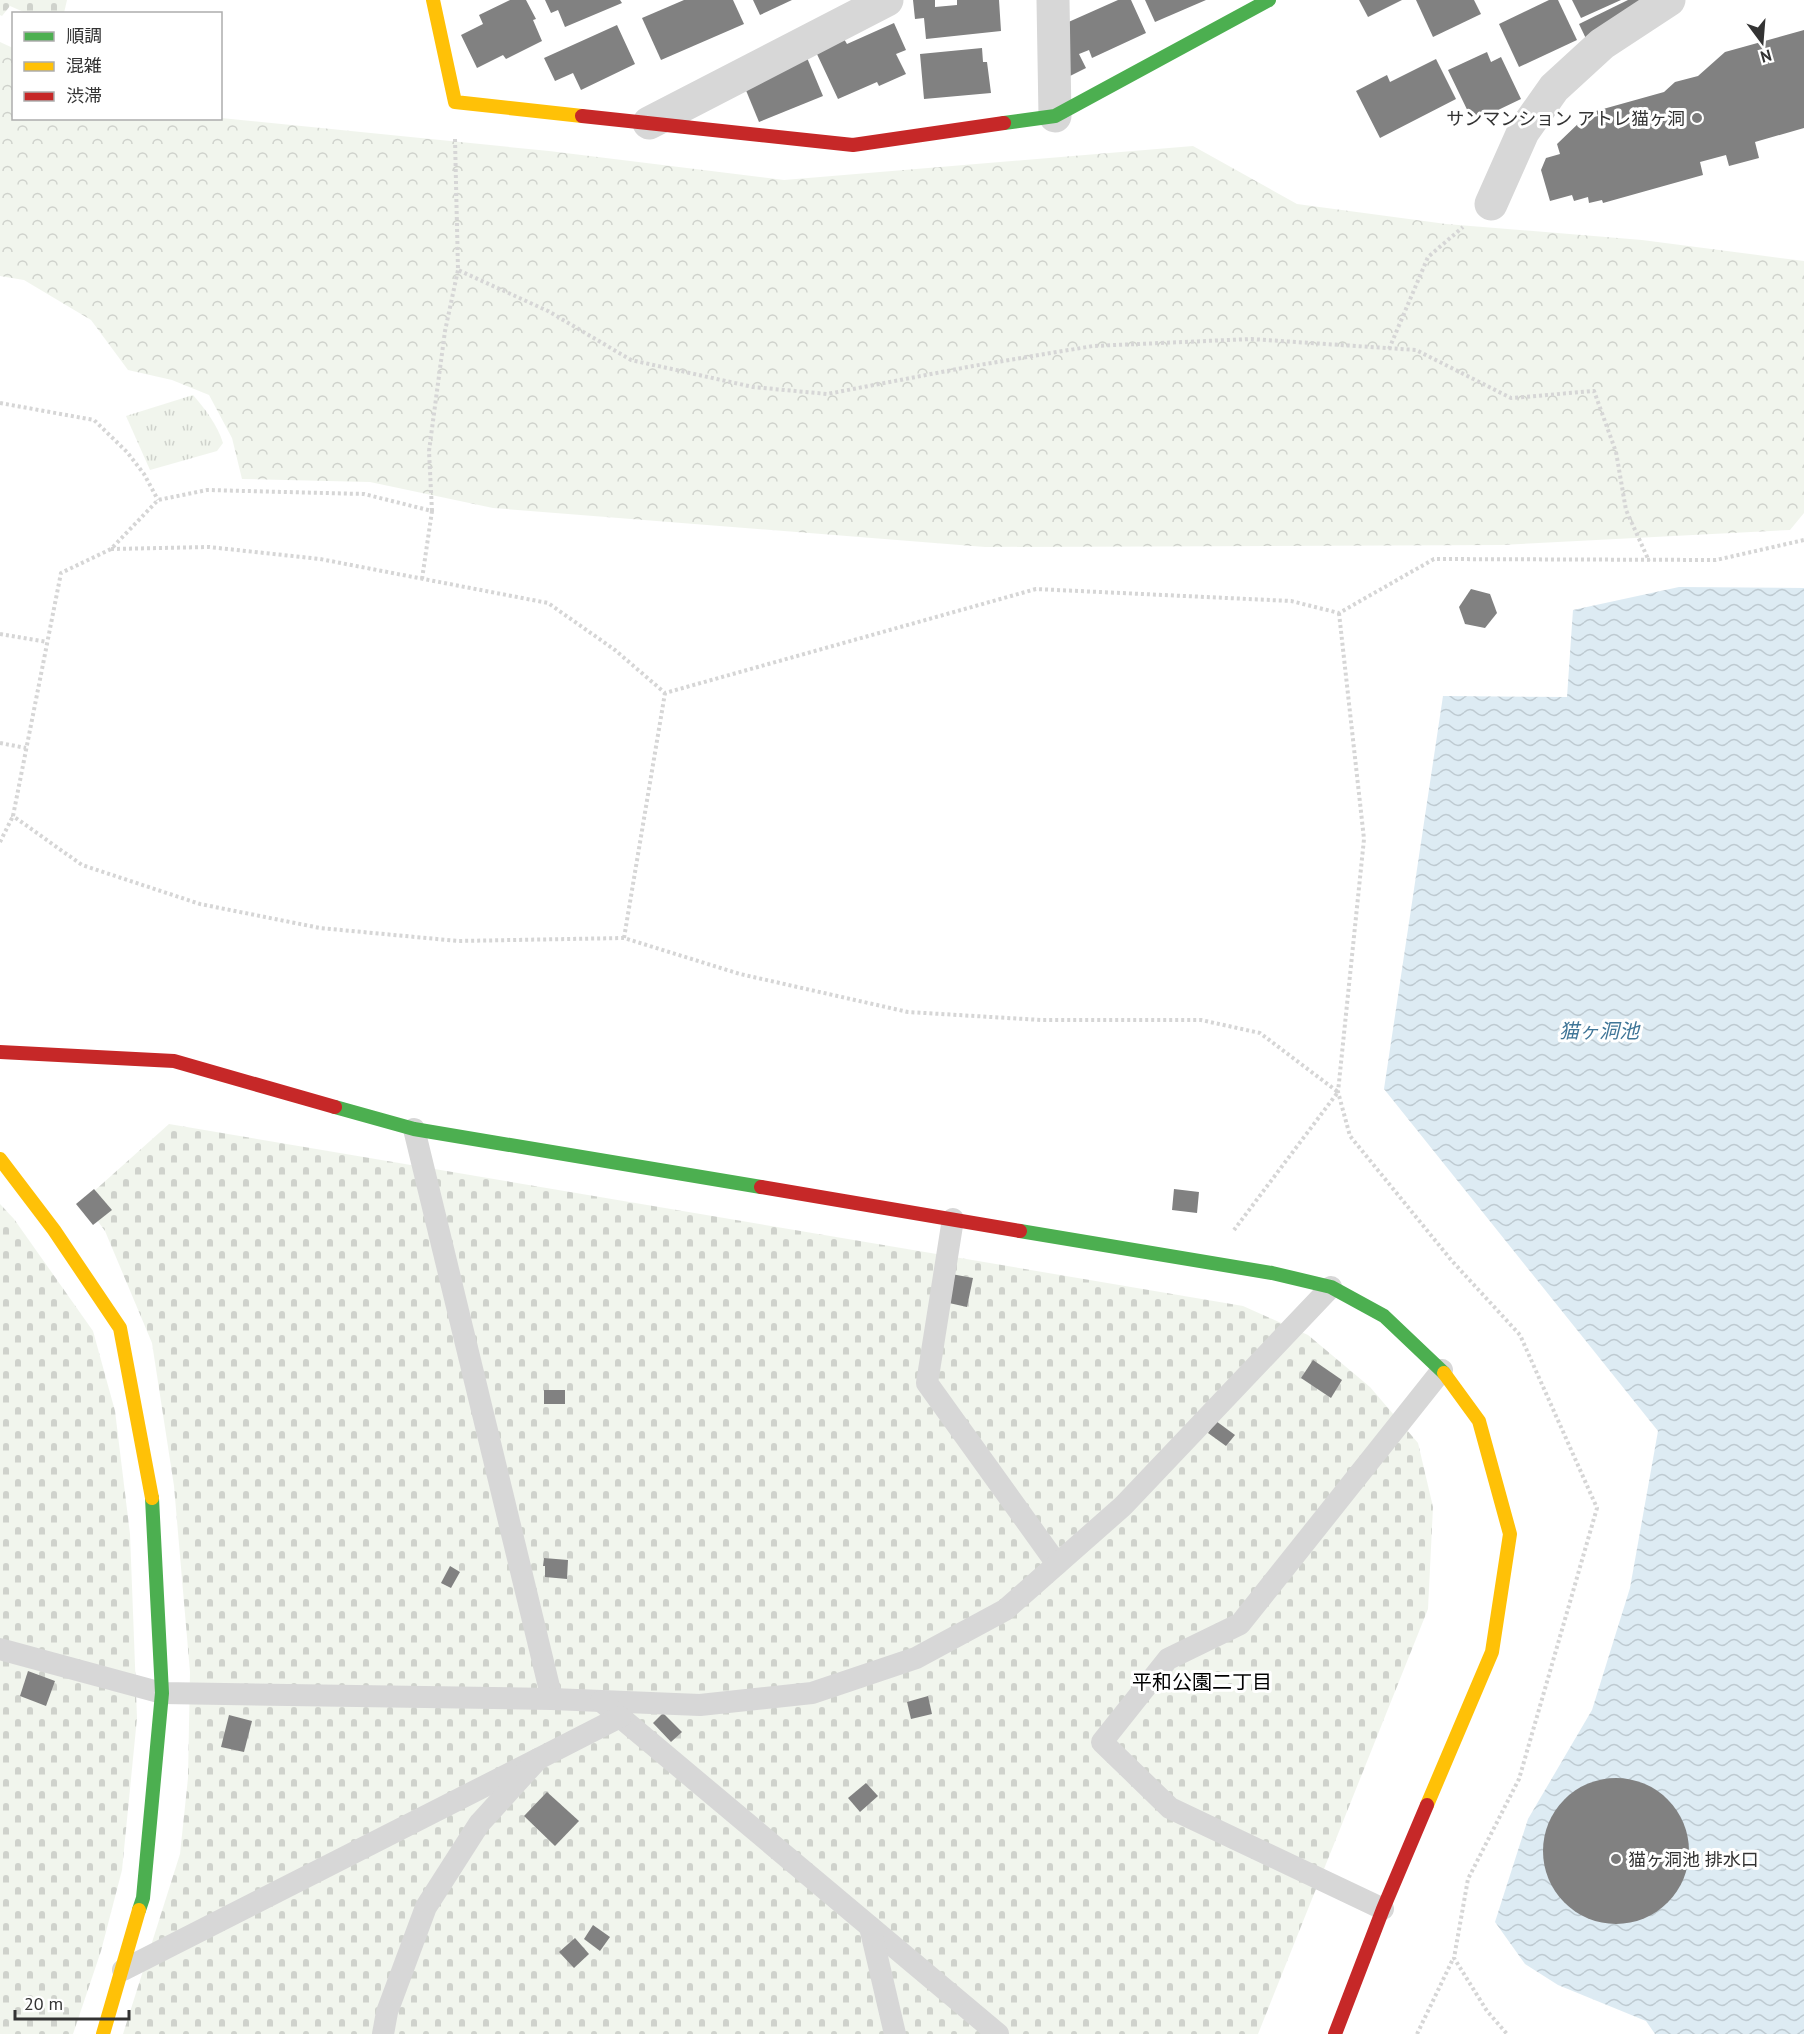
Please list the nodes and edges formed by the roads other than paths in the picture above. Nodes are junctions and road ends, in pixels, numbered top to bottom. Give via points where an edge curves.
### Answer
1 (433, 0) edge
2 (887, 0) edge
3 (1053, 0) edge
4 (1269, 0) edge
5 (1669, 0) edge
6 (1055, 116) junction
7 (649, 123) junction
8 (1491, 204) road end
9 (0, 1052) edge
10 (414, 1129) junction
11 (0, 1159) edge
12 (953, 1219) junction
13 (1331, 1287) junction
14 (1442, 1370) junction
15 (1057, 1564) junction
16 (0, 1649) edge
17 (162, 1694) junction
18 (552, 1699) junction
19 (601, 1701) junction
20 (620, 1717) junction
21 (538, 1759) junction
22 (1383, 1909) junction
23 (870, 1927) junction
24 (123, 1970) junction
25 (103, 2034) edge
26 (383, 2034) edge
27 (895, 2034) edge
28 (998, 2034) edge
29 (1335, 2034) edge

1 - 7 street via 455,102
2 - 7 street
3 - 6 street
4 - 6 street
5 - 8 street via 1602,44 1554,88 1523,132
6 - 7 street via 853,145
9 - 10 street via 174,1061
10 - 12 street
10 - 18 lane
11 - 17 street via 120,1328 152,1489
12 - 13 street via 1272,1273
12 - 15 lane via 927,1383
13 - 14 street via 1384,1316
13 - 15 lane via 1123,1506
14 - 22 street via 1479,1421 1510,1534 1492,1652
14 - 22 lane via 1240,1624 1168,1659 1102,1742 1170,1808
15 - 19 lane via 1005,1610 916,1658 812,1693 700,1705
16 - 17 lane
17 - 18 lane
17 - 24 street via 143,1898
18 - 19 lane
19 - 20 lane
20 - 21 lane
20 - 23 lane
21 - 24 lane
21 - 26 lane via 479,1824 426,1907 387,2012
22 - 29 street
23 - 27 lane
23 - 28 lane
24 - 25 street

